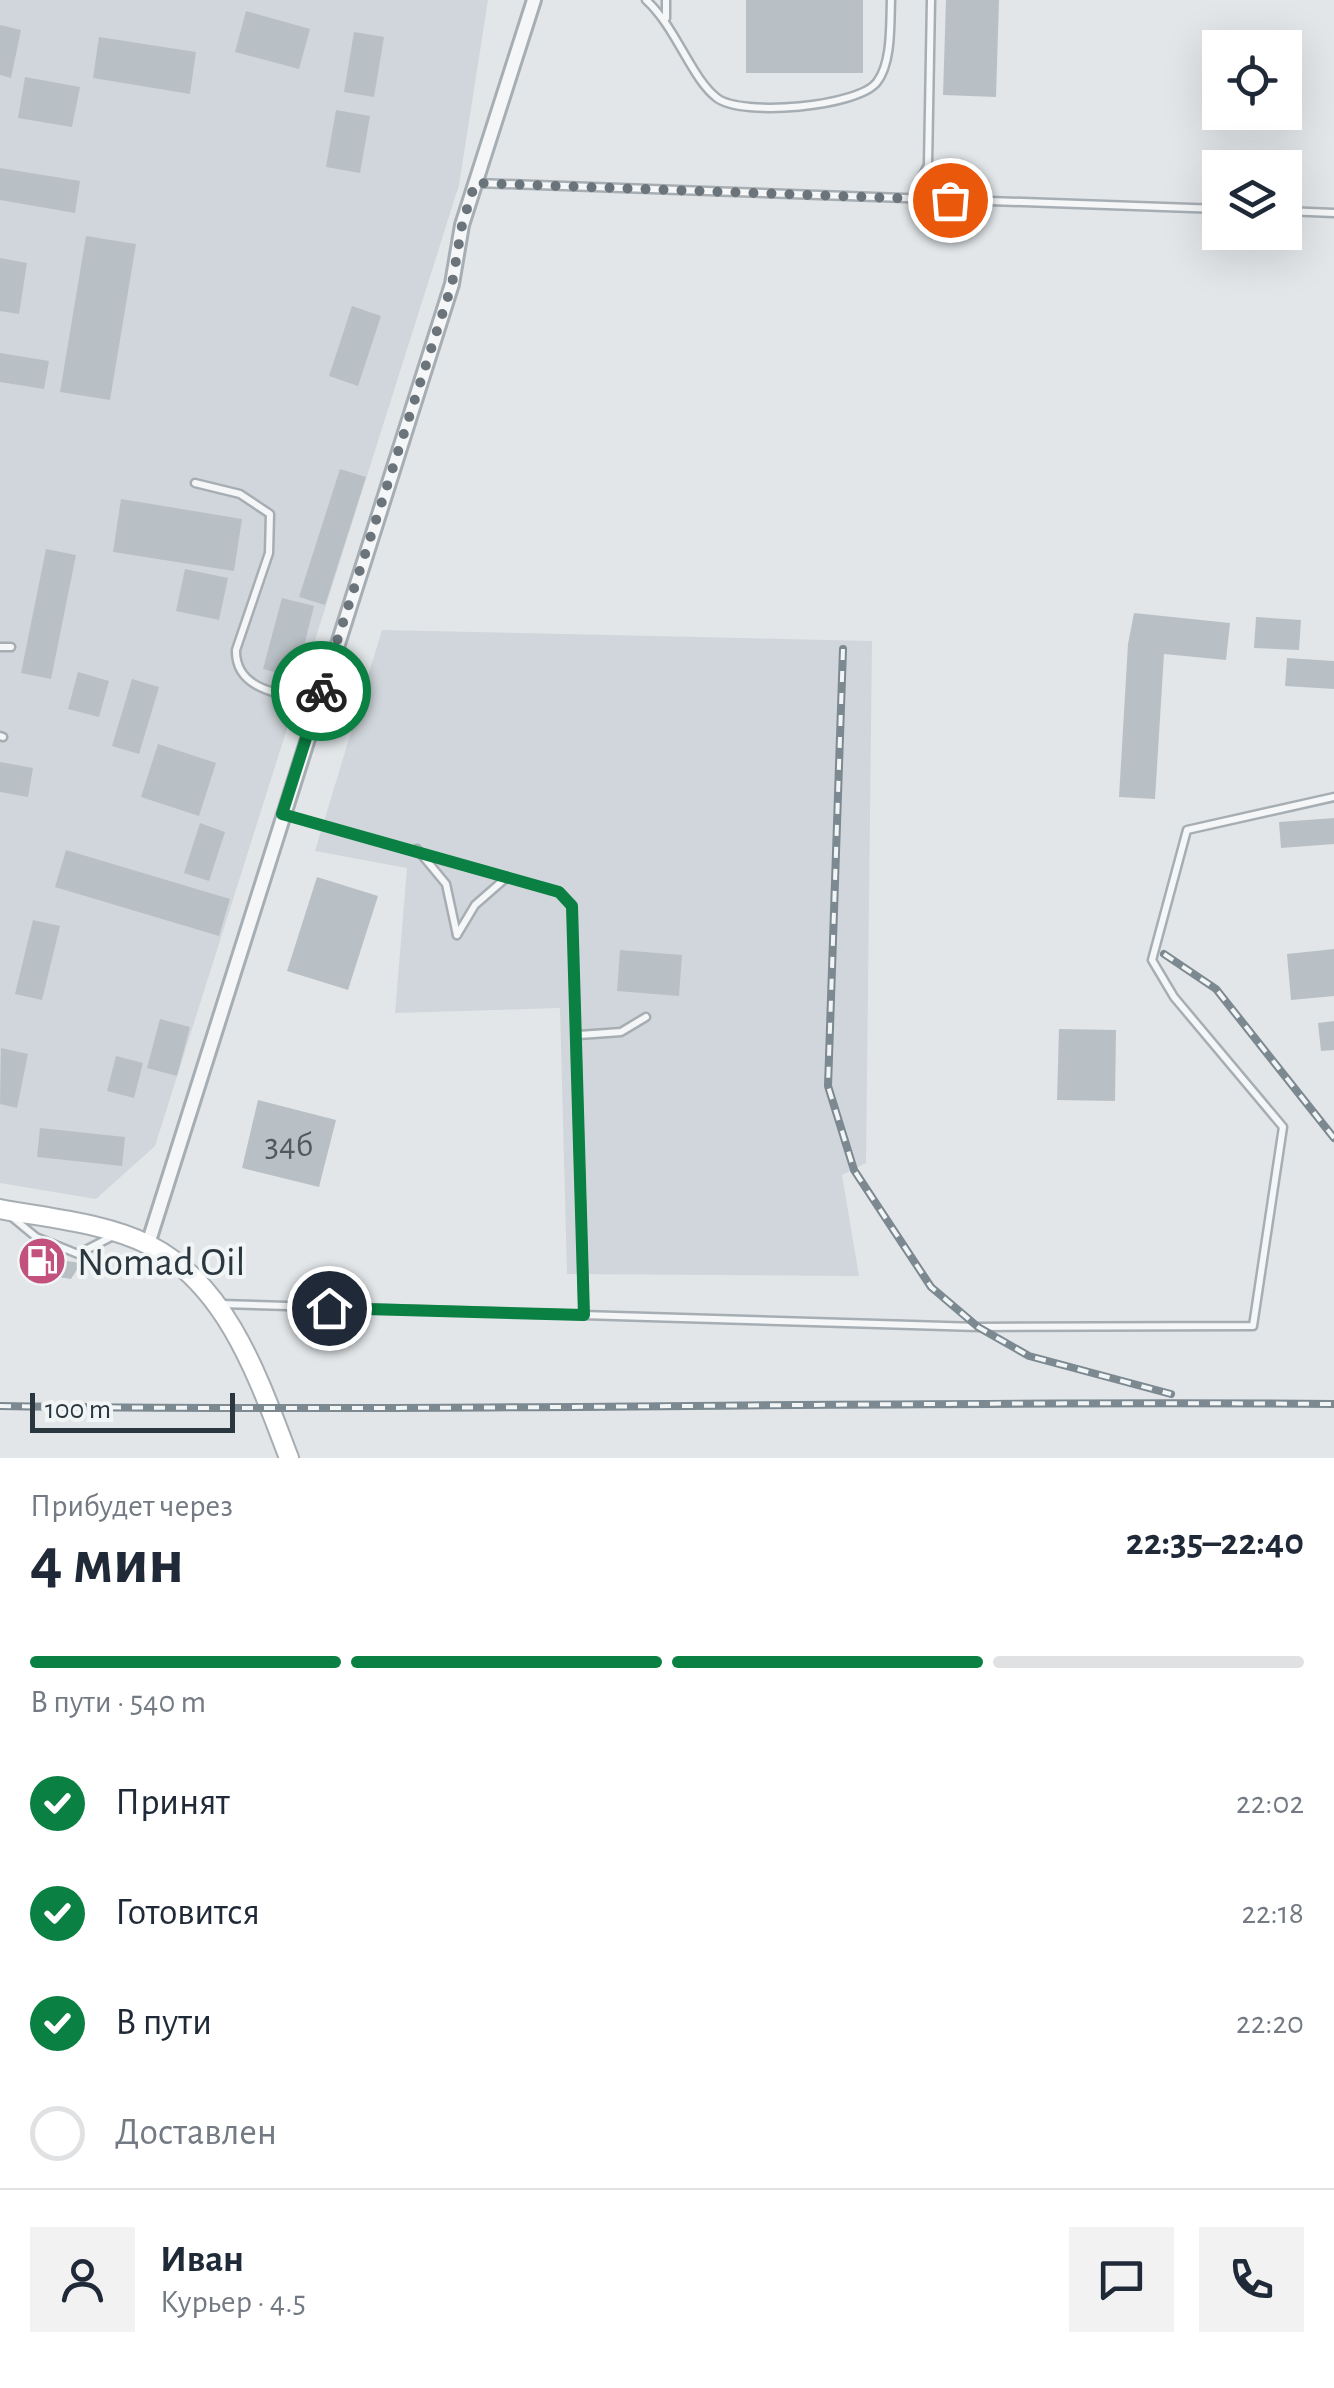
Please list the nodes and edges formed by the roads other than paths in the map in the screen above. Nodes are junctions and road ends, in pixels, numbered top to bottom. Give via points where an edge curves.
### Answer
1 (534, 0) edge
2 (646, 0) edge
3 (666, 0) edge
4 (892, 0) edge
5 (931, 0) edge
6 (666, 18) junction
7 (475, 183) junction
8 (911, 199) junction
9 (1202, 208) edge
10 (1302, 212) edge
11 (1334, 213) edge
12 (195, 483) dead end
13 (11, 646) dead end
14 (0, 647) edge
15 (318, 703) junction
16 (1334, 798) edge
17 (282, 814) junction
18 (416, 848) junction
19 (508, 876) junction
20 (646, 1017) dead end
21 (579, 1035) junction
22 (2, 1209) edge
23 (117, 1234) junction
24 (148, 1244) junction
25 (220, 1304) junction
26 (584, 1315) junction
27 (288, 1458) edge

1 - 7 street
2 - 6 lane
3 - 6 lane
4 - 6 lane via 880,80 844,102 728,105 710,92
5 - 8 lane via 928,165
7 - 8 lane
7 - 15 street via 452,284
8 - 9 lane
10 - 11 lane
12 - 15 lane via 240,494 270,514 269,553 236,666 244,679 263,688
13 - 14 lane
15 - 17 street
16 - 26 lane via 1186,830 1152,960 1174,997 1283,1127 1253,1326
17 - 18 lane
17 - 24 street
18 - 19 lane
18 - 19 lane via 446,884 457,935 475,904
19 - 21 lane via 559,892 572,906
20 - 21 lane via 622,1032
21 - 26 lane
22 - 23 main road
22 - 23 lane via 36,1237 78,1254
23 - 24 main road
24 - 25 main road via 183,1266
25 - 26 lane
25 - 27 main road

